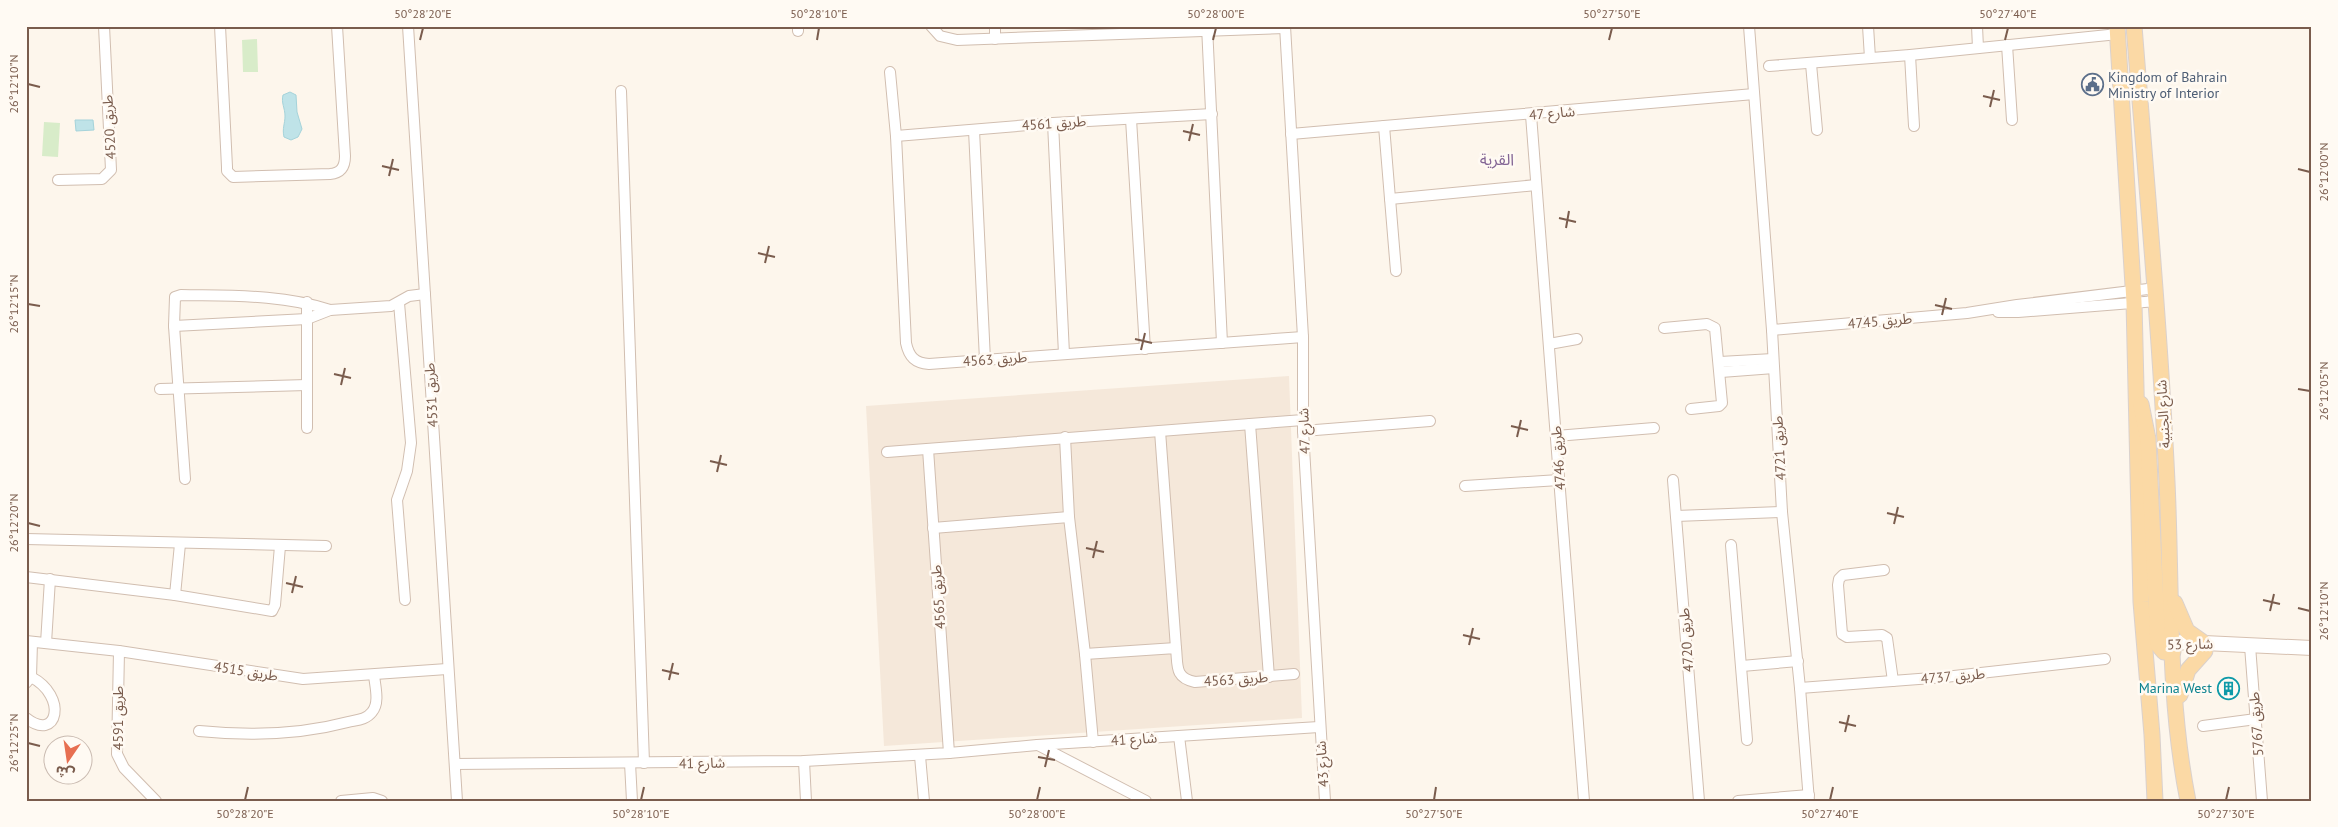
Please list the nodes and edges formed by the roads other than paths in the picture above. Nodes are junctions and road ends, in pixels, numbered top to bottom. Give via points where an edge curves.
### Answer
1 (104, 26) edge
2 (220, 26) edge
3 (336, 26) edge
4 (408, 26) edge
5 (930, 26) edge
6 (995, 26) edge
7 (1749, 26) edge
8 (1868, 26) edge
9 (1977, 26) edge
10 (2134, 26) edge
11 (1285, 27) edge
12 (1207, 28) edge
13 (2117, 30) edge
14 (995, 39) junction
15 (2007, 45) junction
16 (1978, 48) junction
17 (1910, 55) junction
18 (1870, 58) junction
19 (1811, 64) junction
20 (1769, 66) dead end
21 (890, 72) dead end
22 (621, 91) dead end
23 (1754, 94) junction
24 (1212, 114) junction
25 (1530, 115) junction
26 (1131, 119) junction
27 (2012, 120) dead end
28 (1054, 123) junction
29 (1384, 126) junction
30 (1914, 126) dead end
31 (974, 130) junction
32 (1817, 130) dead end
33 (1291, 134) junction
34 (896, 136) junction
35 (58, 180) dead end
36 (1536, 185) junction
37 (1390, 199) junction
38 (1396, 271) dead end
39 (425, 294) junction
40 (2156, 294) junction
41 (2134, 297) junction
42 (307, 302) junction
43 (399, 303) junction
44 (330, 310) junction
45 (307, 319) junction
46 (174, 326) junction
47 (1664, 328) dead end
48 (1772, 330) junction
49 (1303, 337) junction
50 (1577, 339) dead end
51 (1222, 343) junction
52 (1549, 344) junction
53 (1144, 349) junction
54 (1064, 354) junction
55 (984, 360) junction
56 (1774, 364) junction
57 (1720, 367) junction
58 (307, 384) junction
59 (2135, 388) junction
60 (160, 389) dead end
61 (180, 390) junction
62 (1691, 409) dead end
63 (1430, 421) dead end
64 (1250, 424) junction
65 (1303, 425) junction
66 (307, 428) dead end
67 (1654, 428) dead end
68 (1160, 431) junction
69 (1556, 436) junction
70 (1065, 437) junction
71 (928, 449) junction
72 (887, 452) dead end
73 (185, 479) dead end
74 (1559, 480) junction
75 (1673, 480) dead end
76 (1465, 486) dead end
77 (1782, 512) junction
78 (1676, 516) junction
79 (1069, 517) junction
80 (933, 528) junction
81 (26, 539) edge
82 (180, 544) junction
83 (1731, 545) dead end
84 (280, 546) junction
85 (326, 546) dead end
86 (1884, 570) dead end
87 (26, 577) edge
88 (50, 579) junction
89 (2171, 594) junction
90 (175, 595) junction
91 (405, 600) dead end
92 (29, 641) edge
93 (46, 643) junction
94 (2168, 646) junction
95 (2250, 646) junction
96 (2204, 647) junction
97 (1176, 648) junction
98 (2312, 648) edge
99 (119, 651) junction
100 (1085, 654) junction
101 (2105, 660) dead end
102 (1798, 661) junction
103 (1742, 666) junction
104 (447, 669) junction
105 (2146, 669) junction
106 (1294, 674) dead end
107 (374, 675) junction
108 (1269, 677) junction
109 (28, 680) edge
110 (1893, 681) junction
111 (1800, 688) junction
112 (2175, 711) junction
113 (26, 718) edge
114 (2256, 719) junction
115 (2203, 726) dead end
116 (1319, 727) junction
117 (199, 731) dead end
118 (1179, 736) junction
119 (1747, 740) dead end
120 (1092, 742) junction
121 (1037, 745) junction
122 (948, 748) junction
123 (920, 756) junction
124 (804, 762) junction
125 (630, 763) junction
126 (455, 764) junction
127 (644, 764) junction
128 (1809, 798) edge
129 (156, 801) edge
130 (341, 801) edge
131 (382, 801) edge
132 (457, 801) edge
133 (632, 801) edge
134 (806, 801) edge
135 (924, 801) edge
136 (1146, 801) edge
137 (1187, 801) edge
138 (1325, 801) edge
139 (1584, 801) edge
140 (1698, 801) edge
141 (1738, 801) edge
142 (2155, 801) edge
143 (2188, 801) edge
144 (2262, 801) edge

1 - 35 street, طريق 4520 via 111,170 102,179
2 - 3 street via 227,167 234,176 330,174 343,167 345,156
4 - 39 street, طريق 4531
5 - 14 street via 948,39
6 - 14 street
7 - 23 street, طريق 4721
8 - 18 street
9 - 16 street
10 - 40 main road, شارع الجنبية
11 - 12 street
11 - 33 street, شارع 47
12 - 14 street
12 - 24 street
13 - 15 street
13 - 41 main road, شارع الجنبية
15 - 16 street
15 - 27 street
16 - 17 street
17 - 18 street
17 - 30 street
18 - 19 street
19 - 20 street
19 - 32 street
21 - 34 street, طريق 4563
22 - 127 street
23 - 25 street, شارع 47
23 - 48 street, طريق 4721
24 - 26 street, طريق 4561
24 - 51 street
25 - 29 street, شارع 47
25 - 36 street, طريق 4746
26 - 28 street, طريق 4561
26 - 53 street
28 - 31 street, طريق 4561
28 - 54 street
29 - 33 street, شارع 47
29 - 37 street
31 - 34 street, طريق 4561
31 - 55 street
33 - 49 street, شارع 47
34 - 55 street, طريق 4563 via 908,352 921,363
36 - 37 street
36 - 52 street, طريق 4746
37 - 38 street
39 - 43 street via 409,296
39 - 104 street, طريق 4531
40 - 41 street, طريق 4745
40 - 89 main road, شارع الجنبية
41 - 48 street, طريق 4745 via 2018,312 1988,311
41 - 59 main road, شارع الجنبية
42 - 44 street
42 - 45 street
42 - 46 street via 260,296 178,295 173,300
43 - 44 street via 387,307
43 - 91 street via 411,443 407,471 397,500
44 - 45 street
45 - 46 street
45 - 58 street
46 - 61 street
47 - 57 street via 1713,326
48 - 56 street, طريق 4721
49 - 51 street, طريق 4563
49 - 65 street, شارع 47
50 - 52 street
51 - 53 street, طريق 4563
52 - 69 street, طريق 4746
53 - 54 street, طريق 4563
54 - 55 street, طريق 4563
56 - 57 street
56 - 77 street, طريق 4721
57 - 62 street via 1722,403
58 - 61 street
58 - 66 street
59 - 94 main road via 2145,416 2148,439
59 - 105 main road, شارع الجنبية
60 - 61 street
61 - 73 street
63 - 65 street
64 - 65 street
64 - 68 street
64 - 108 street
65 - 116 street, شارع 47
67 - 69 street
68 - 70 street
68 - 97 street
69 - 74 street, طريق 4746
70 - 71 street
70 - 79 street
71 - 72 street
71 - 80 street, طريق 4565
74 - 76 street
74 - 139 street, طريق 4746
75 - 78 street, طريق 4720
77 - 78 street
77 - 102 street, طريق 4721
78 - 140 street, طريق 4720
79 - 80 street
79 - 100 street
80 - 122 street, طريق 4565
81 - 82 street
82 - 84 street
82 - 90 street
83 - 103 street
84 - 85 street
84 - 90 street via 272,611
86 - 110 street via 1843,575 1838,585 1842,634 1848,637 1882,635 1887,638
87 - 88 street
88 - 90 street
88 - 93 street
89 - 94 main road, شارع الجنبية
89 - 96 main road via 2187,631
92 - 93 street, طريق 4515
92 - 109 street
93 - 99 street, طريق 4515
94 - 96 street, شارع 53
94 - 105 street, شارع 53 via 2150,653
94 - 112 main road, شارع الجنبية
95 - 96 street, شارع 53 via 2233,650
95 - 98 street, شارع 53
95 - 114 street, طريق 5767
96 - 112 main road via 2188,670
97 - 100 street
97 - 108 street, طريق 4563 via 1179,670 1185,680
99 - 107 street, طريق 4515 via 293,678
99 - 129 street, طريق 4591 via 117,754 124,768
100 - 120 street
101 - 110 street, طريق 4737
102 - 103 street
102 - 111 street, طريق 4721
103 - 119 street
104 - 107 street, طريق 4515
104 - 126 street, طريق 4531
105 - 142 main road, شارع الجنبية
106 - 108 street, طريق 4563
107 - 117 street via 376,706 362,719 276,734
109 - 113 street via 47,688 56,711 49,723 39,724
110 - 111 street, طريق 4737
111 - 128 street, طريق 4721
112 - 143 main road, شارع الجنبية
114 - 115 street
114 - 144 street, طريق 5767
116 - 118 street, شارع 41
116 - 138 street, شارع 43
118 - 120 street, شارع 41
118 - 137 street
120 - 121 street, شارع 41
121 - 122 street, شارع 41
121 - 136 street
122 - 123 street, شارع 41
123 - 124 street, شارع 41
123 - 135 street
124 - 127 street, شارع 41
124 - 134 street
125 - 126 street, شارع 41
125 - 127 street, شارع 41
125 - 133 street
126 - 132 street, طريق 4531
128 - 141 street
130 - 131 street via 373,798

